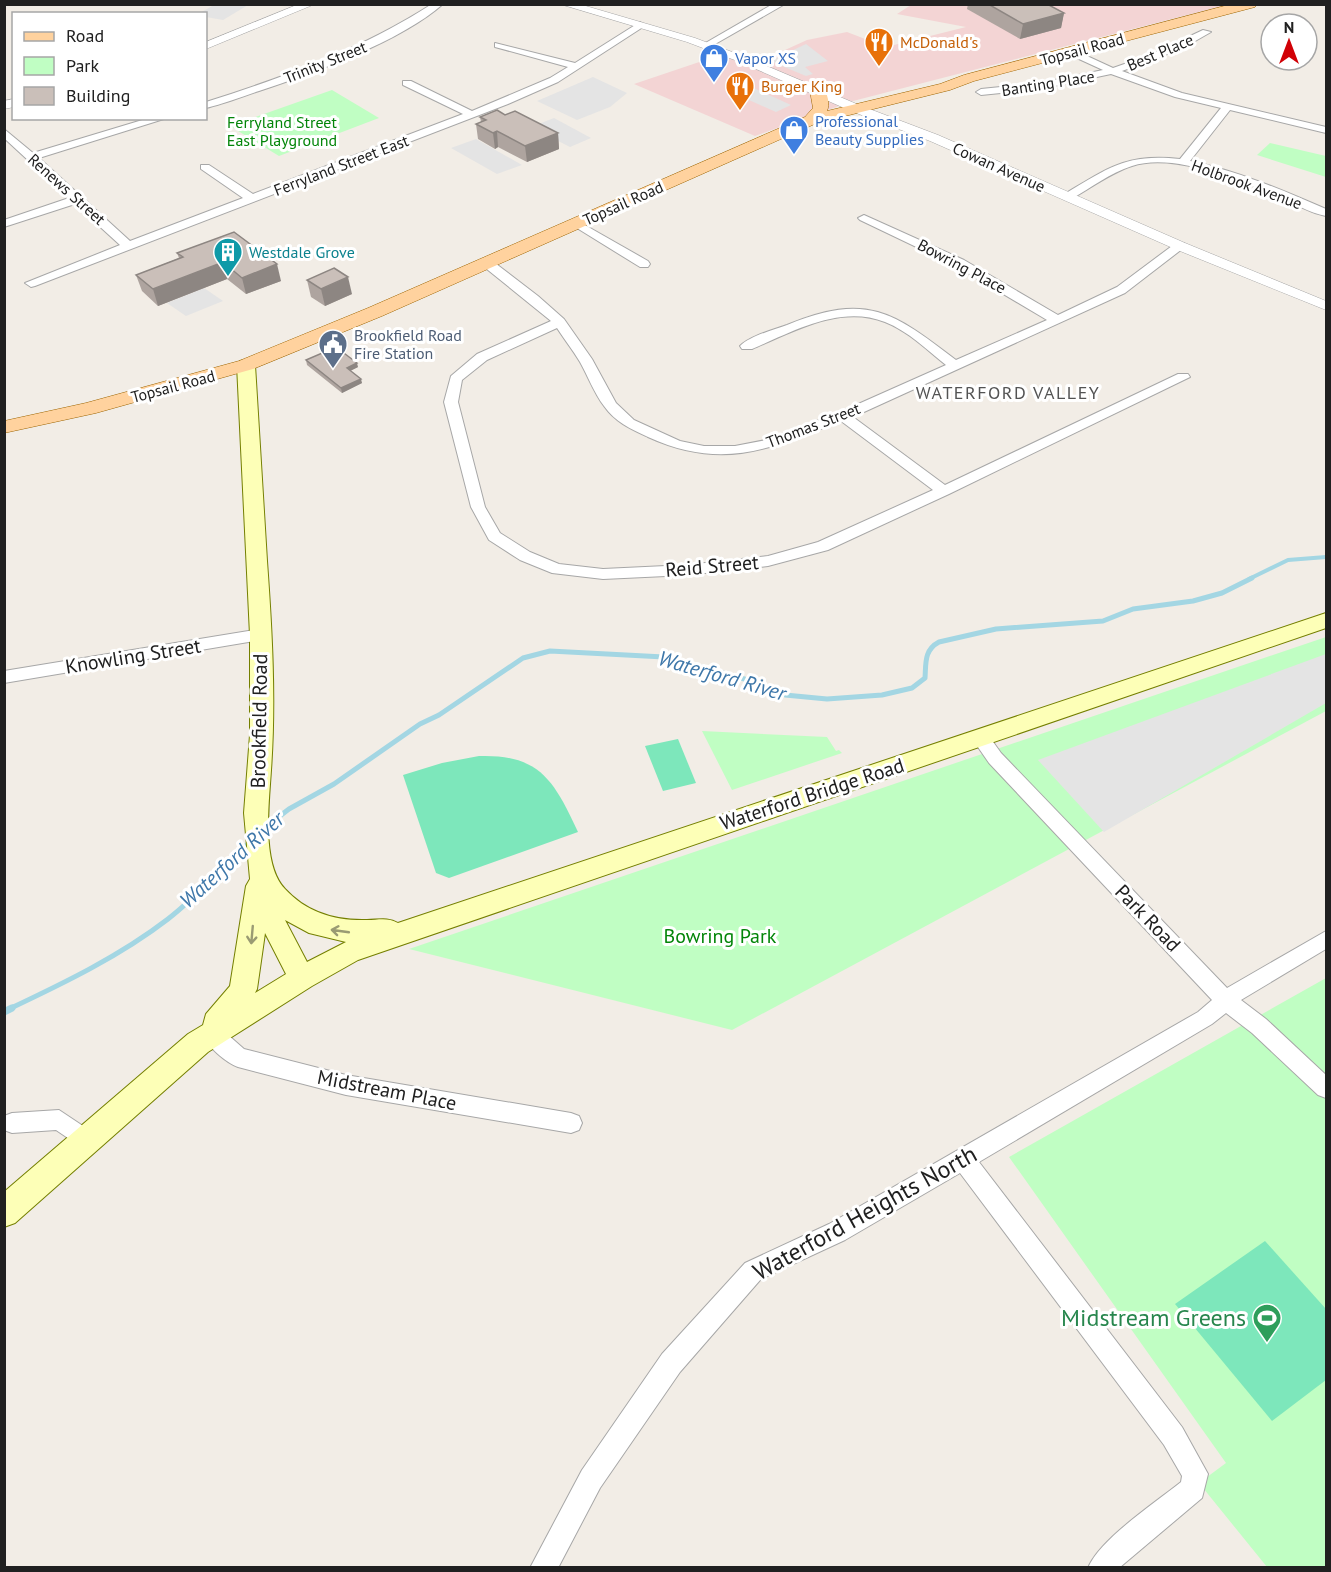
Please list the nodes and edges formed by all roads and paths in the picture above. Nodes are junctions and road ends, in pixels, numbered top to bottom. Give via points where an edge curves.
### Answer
1 (310, 4) edge
2 (439, 4) edge
3 (565, 4) edge
4 (1250, 4) edge
5 (776, 5) edge
6 (640, 25) junction
7 (1206, 32) dead end
8 (498, 45) dead end
9 (707, 45) junction
10 (207, 46) edge
11 (1071, 52) junction
12 (576, 66) junction
13 (1114, 72) junction
14 (407, 83) dead end
15 (818, 91) junction
16 (981, 92) dead end
17 (207, 105) edge
18 (855, 108) junction
19 (1226, 108) junction
20 (471, 114) junction
21 (155, 120) edge
22 (810, 120) junction
23 (1326, 130) edge
24 (4, 132) edge
25 (31, 157) junction
26 (1184, 161) junction
27 (205, 167) dead end
28 (1067, 198) junction
29 (253, 199) junction
30 (78, 200) junction
31 (1326, 213) edge
32 (864, 218) dead end
33 (576, 223) junction
34 (4, 224) edge
35 (1180, 246) junction
36 (129, 247) junction
37 (487, 263) junction
38 (644, 264) dead end
39 (31, 283) dead end
40 (1326, 306) edge
41 (1057, 320) junction
42 (559, 322) junction
43 (747, 346) dead end
44 (246, 365) junction
45 (954, 365) junction
46 (1183, 377) dead end
47 (843, 416) junction
48 (4, 427) edge
49 (944, 491) junction
50 (1326, 620) edge
51 (261, 635) junction
52 (4, 677) edge
53 (980, 737) junction
54 (261, 878) junction
55 (419, 927) junction
56 (1326, 939) edge
57 (302, 978) junction
58 (1225, 1000) junction
59 (205, 1039) junction
60 (1326, 1088) edge
61 (12, 1123) dead end
62 (571, 1123) dead end
63 (87, 1141) junction
64 (963, 1159) junction
65 (4, 1212) edge
66 (543, 1568) edge
67 (1101, 1568) edge

1 - 10 street
2 - 17 street, Trinity Street via 373,42 308,70
3 - 6 street, Cowan Avenue
4 - 11 main road, Topsail Road
5 - 9 street
6 - 9 street, Cowan Avenue
6 - 12 street, Ferryland Street East
7 - 13 street, Best Place
8 - 12 street
9 - 15 street, Cowan Avenue
11 - 13 street
11 - 18 main road, Topsail Road
12 - 20 street, Ferryland Street East via 554,80
13 - 16 street, Banting Place via 1045,87
13 - 19 street
14 - 20 street
15 - 18 street, Cowan Avenue
15 - 22 main road via 822,105
18 - 22 main road, Topsail Road
18 - 28 street, Cowan Avenue via 934,138
19 - 23 street
19 - 26 street
20 - 29 street, Ferryland Street East
21 - 25 street
22 - 33 main road, Topsail Road
24 - 25 street, Renews Street
25 - 30 street, Renews Street
26 - 28 street, Holbrook Avenue via 1137,161 1113,170
26 - 31 street, Holbrook Avenue
27 - 29 street
28 - 35 street, Cowan Avenue
29 - 36 street, Ferryland Street East
30 - 34 street
30 - 36 street, Renews Street
32 - 41 street, Bowring Place via 960,263
33 - 37 main road, Topsail Road
33 - 38 street
35 - 40 street, Cowan Avenue
35 - 41 street, Thomas Street via 1121,290
36 - 39 street, Ferryland Street East
37 - 42 street, Thomas Street
37 - 44 main road, Topsail Road
41 - 45 street, Thomas Street
42 - 47 street, Thomas Street via 610,405 629,423 676,444 704,450 735,450 769,444
42 - 49 street, Reid Street via 482,357 456,379 451,402 478,507 494,536 525,556 557,569 603,574 768,561 823,546
43 - 45 street via 820,316 842,311 868,313 899,325
44 - 48 main road, Topsail Road
44 - 51 main road, Brookfield Road
45 - 47 street, Thomas Street
46 - 49 street, Reid Street
47 - 49 street
50 - 53 main road, Waterford Bridge Road
51 - 52 street, Knowling Street
51 - 54 main road, Brookfield Road via 262,735 256,813
53 - 55 main road, Waterford Bridge Road
53 - 58 street, Park Road via 995,758
55 -> 54 main road via 349,932 318,926 286,908
54 - 57 main road, Brookfield Road via 274,925
54 -> 59 main road via 243,989
55 - 57 main road, Waterford Bridge Road via 350,952
56 - 58 street, Waterford Heights North
57 - 59 main road
58 - 60 street, Park Road
58 - 64 street, Waterford Heights North via 1205,1018
59 - 62 street, Midstream Place via 238,1057 346,1085
59 - 63 main road
61 - 63 street via 59,1120
63 - 65 main road
64 - 66 street, Waterford Heights North via 837,1232 753,1271 671,1363 591,1479
64 - 67 street via 1173,1436 1195,1474 1193,1490 1114,1553

